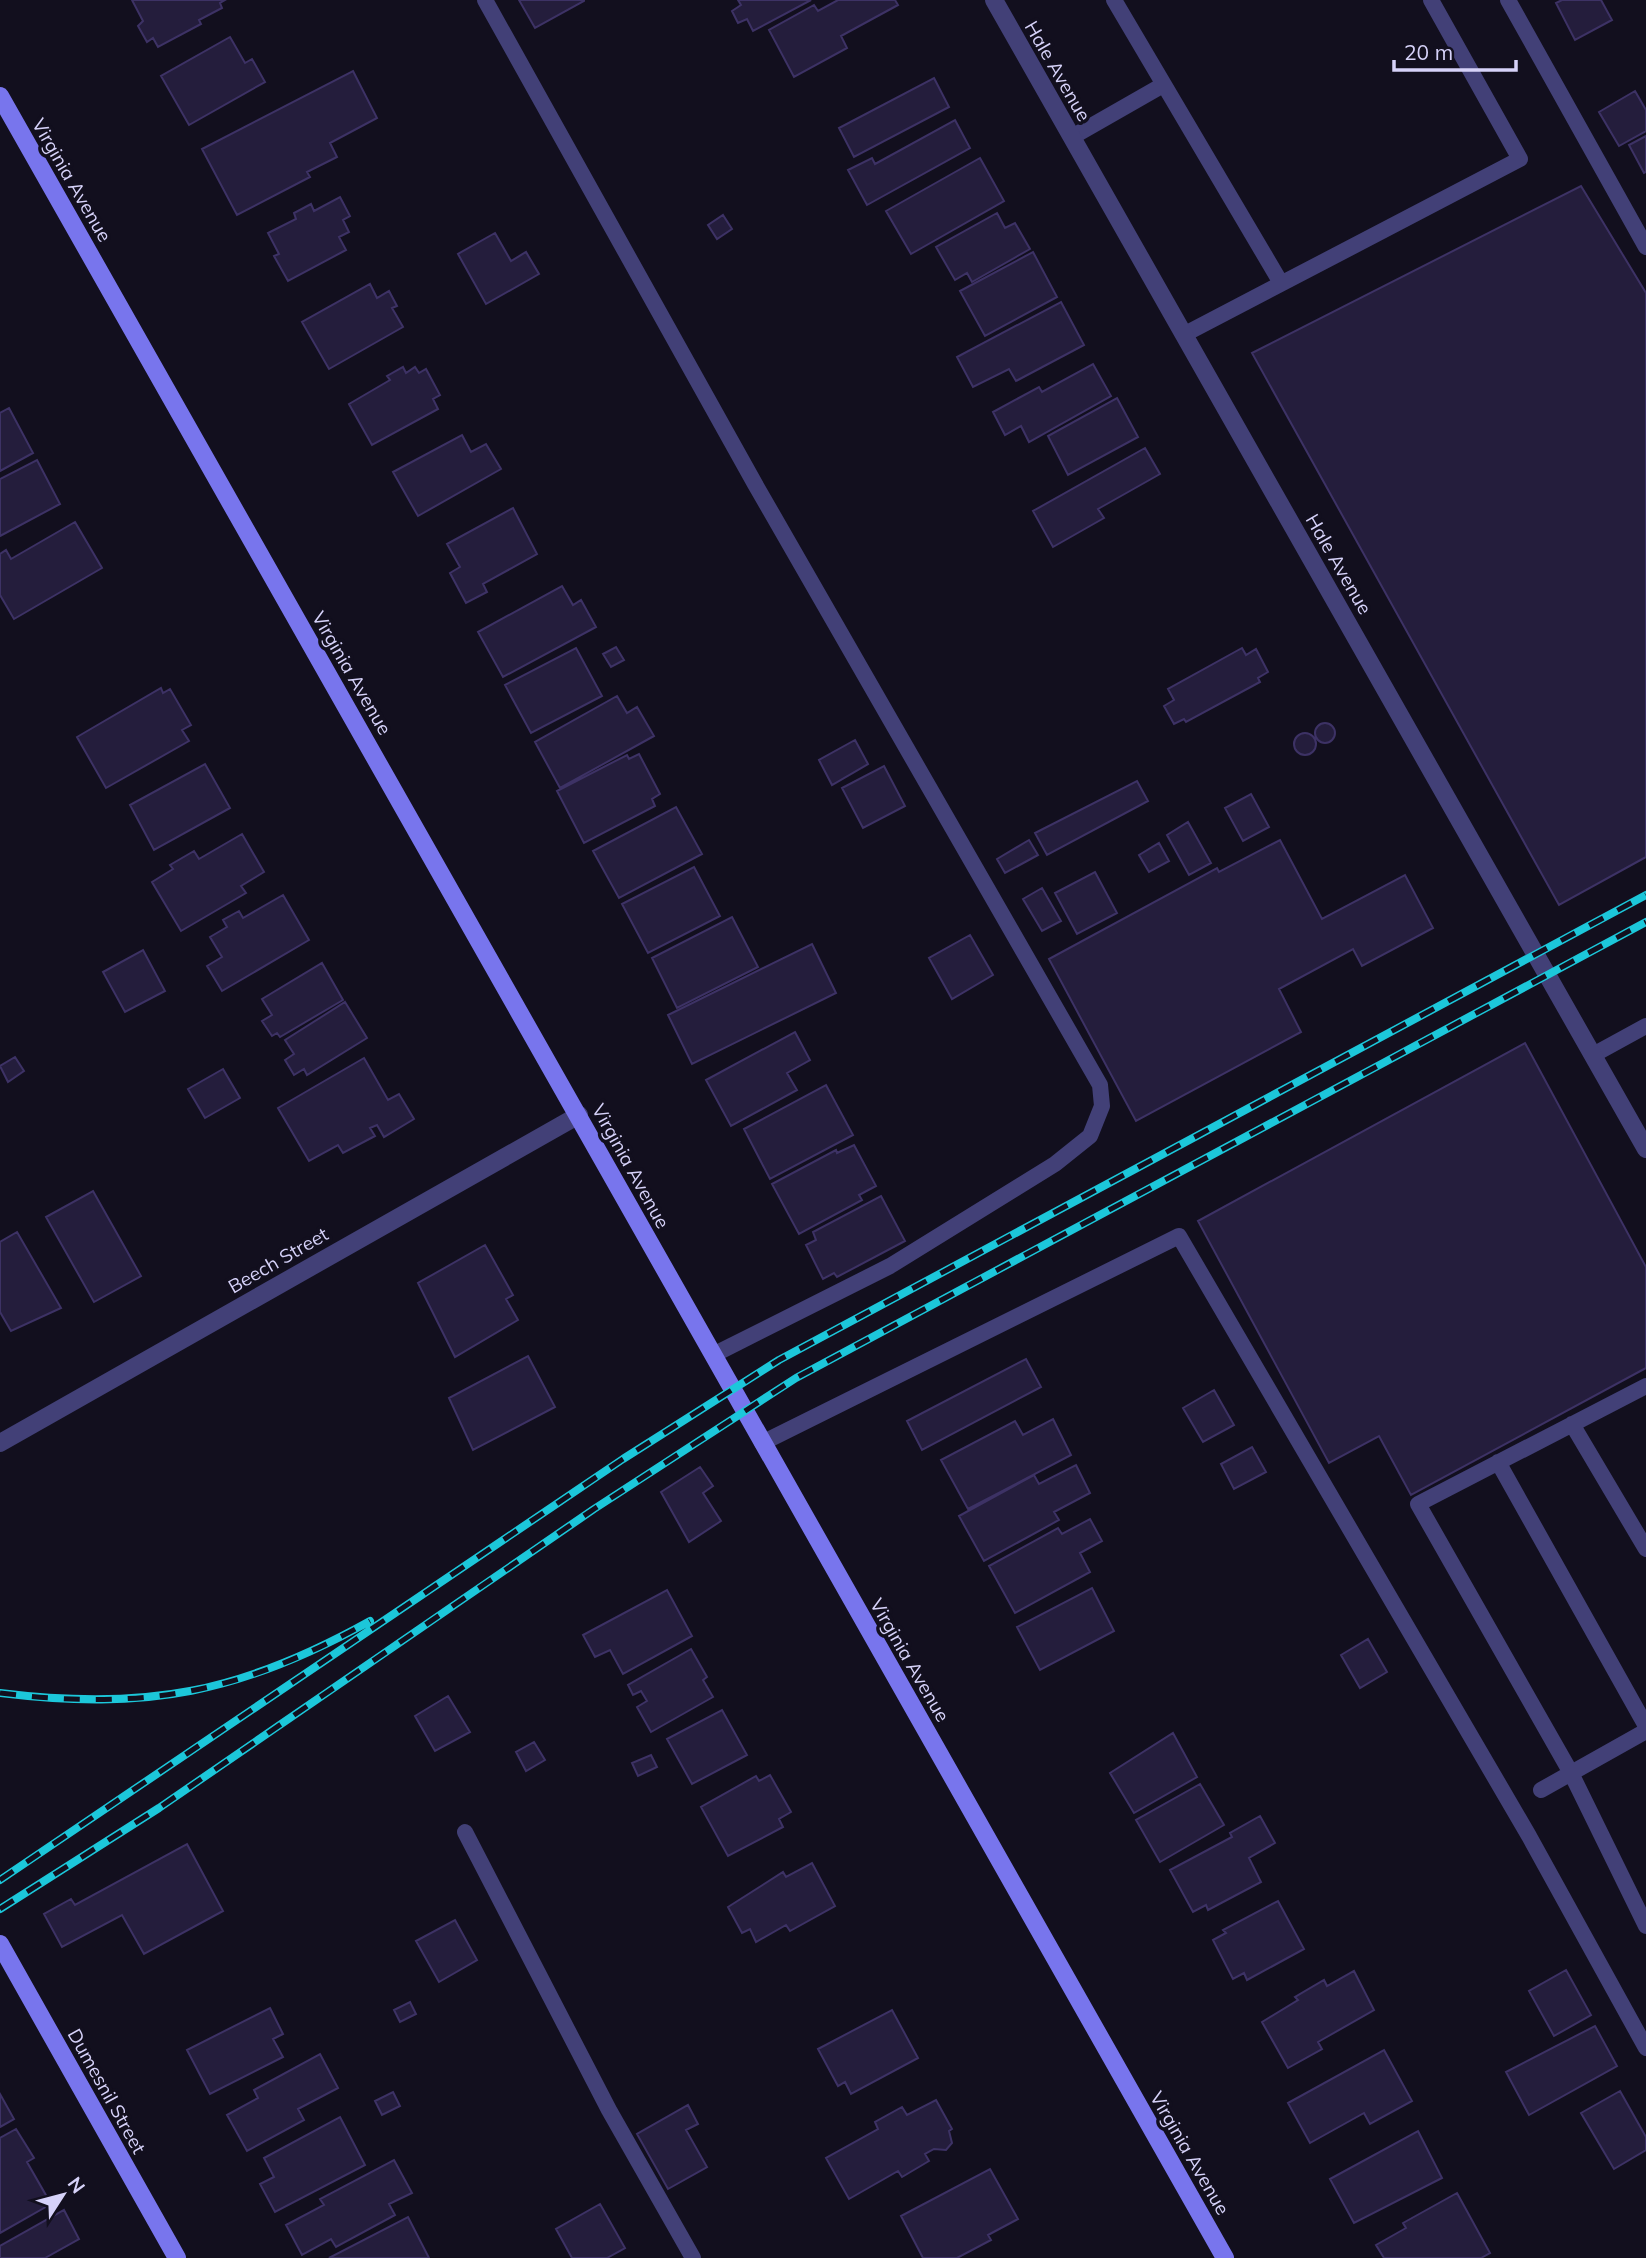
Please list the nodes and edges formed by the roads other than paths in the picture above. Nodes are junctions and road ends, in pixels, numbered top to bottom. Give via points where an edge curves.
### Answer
1 (485, 0) edge
2 (994, 0) edge
3 (1114, 0) edge
4 (1431, 0) edge
5 (1508, 0) edge
6 (1163, 85) junction
7 (0, 96) edge
8 (1072, 137) junction
9 (1646, 247) edge
10 (1281, 283) junction
11 (1185, 334) junction
12 (1646, 1026) edge
13 (1593, 1055) junction
14 (579, 1115) junction
15 (1646, 1149) edge
16 (713, 1355) junction
17 (1646, 1386) edge
18 (1572, 1424) junction
19 (0, 1443) edge
20 (762, 1443) junction
21 (1498, 1462) junction
22 (1646, 1549) edge
23 (1646, 1726) edge
24 (1646, 1731) edge
25 (1571, 1773) junction
26 (1541, 1790) dead end
27 (465, 1832) dead end
28 (1646, 1926) edge
29 (0, 1944) edge
30 (1646, 2048) edge
31 (177, 2258) edge
32 (693, 2258) edge
33 (1225, 2258) edge

1 - 16 lane via 776,521 1100,1085 1102,1106 1090,1136 1055,1164 890,1266
2 - 8 street, Hale Avenue
3 - 6 lane
4 - 10 lane via 1520,159
5 - 9 lane
6 - 8 lane
6 - 10 lane
7 - 14 main road, Virginia Avenue
8 - 11 street, Hale Avenue
10 - 11 lane
11 - 13 street, Hale Avenue
12 - 13 lane
13 - 15 street, Hale Avenue
14 - 16 main road, Virginia Avenue
14 - 19 street, Beech Street
16 - 20 main road, Virginia Avenue
17 - 18 lane
18 - 21 lane
18 - 22 lane
20 - 30 lane via 1179,1236 1529,1836
20 - 33 main road, Virginia Avenue
21 - 23 lane
21 - 25 lane via 1418,1504
24 - 25 lane
25 - 26 lane
25 - 28 lane
27 - 32 lane via 609,2110
29 - 31 main road, Dumesnil Street

